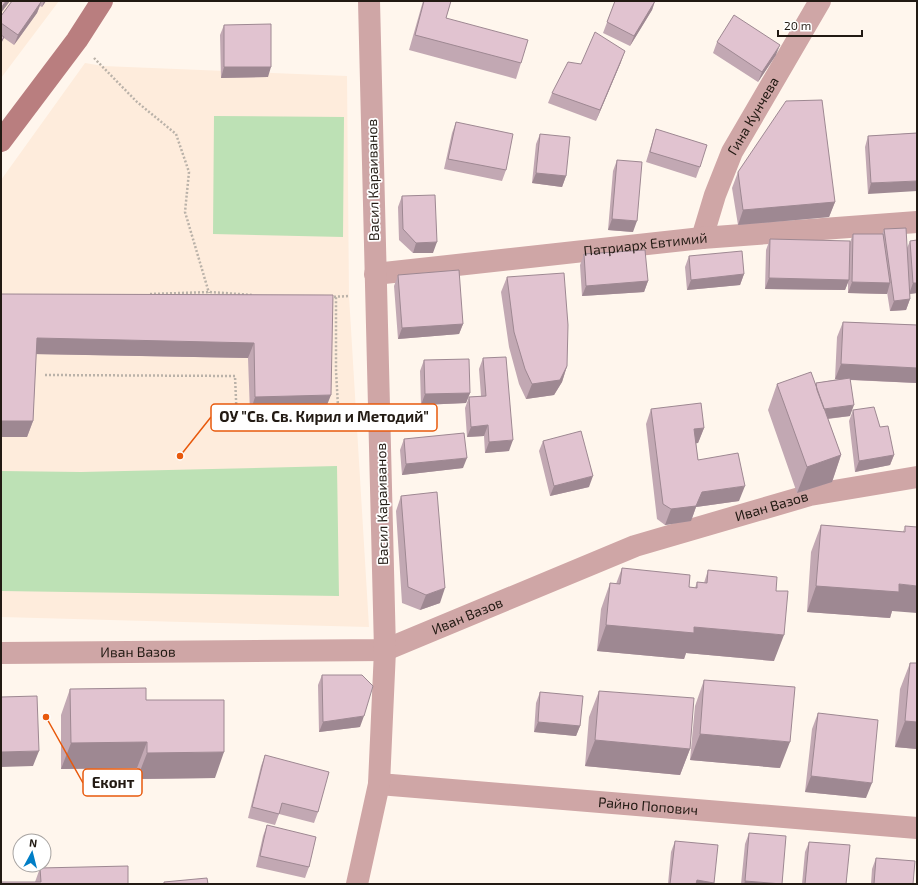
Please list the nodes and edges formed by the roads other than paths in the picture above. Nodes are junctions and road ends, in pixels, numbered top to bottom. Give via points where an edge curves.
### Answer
1 (102, 1) edge
2 (369, 1) edge
3 (820, 1) edge
4 (1, 141) edge
5 (917, 222) edge
6 (702, 238) junction
7 (375, 274) junction
8 (917, 477) edge
9 (386, 650) junction
10 (1, 653) edge
11 (379, 784) junction
12 (917, 828) edge
13 (357, 884) edge

1 - 4 street via 77,40
2 - 7 street, Васил Караиванов
3 - 6 street, Гина Кунчева via 732,152
5 - 6 street, Патриарх Евтимий
6 - 7 street, Патриарх Евтимий
7 - 9 street, Васил Караиванов
8 - 9 street, Иван Вазов via 810,496 635,546
9 - 10 street, Иван Вазов
9 - 11 street, Васил Караиванов
11 - 12 street, Райно Попович
11 - 13 street, Васил Караиванов

